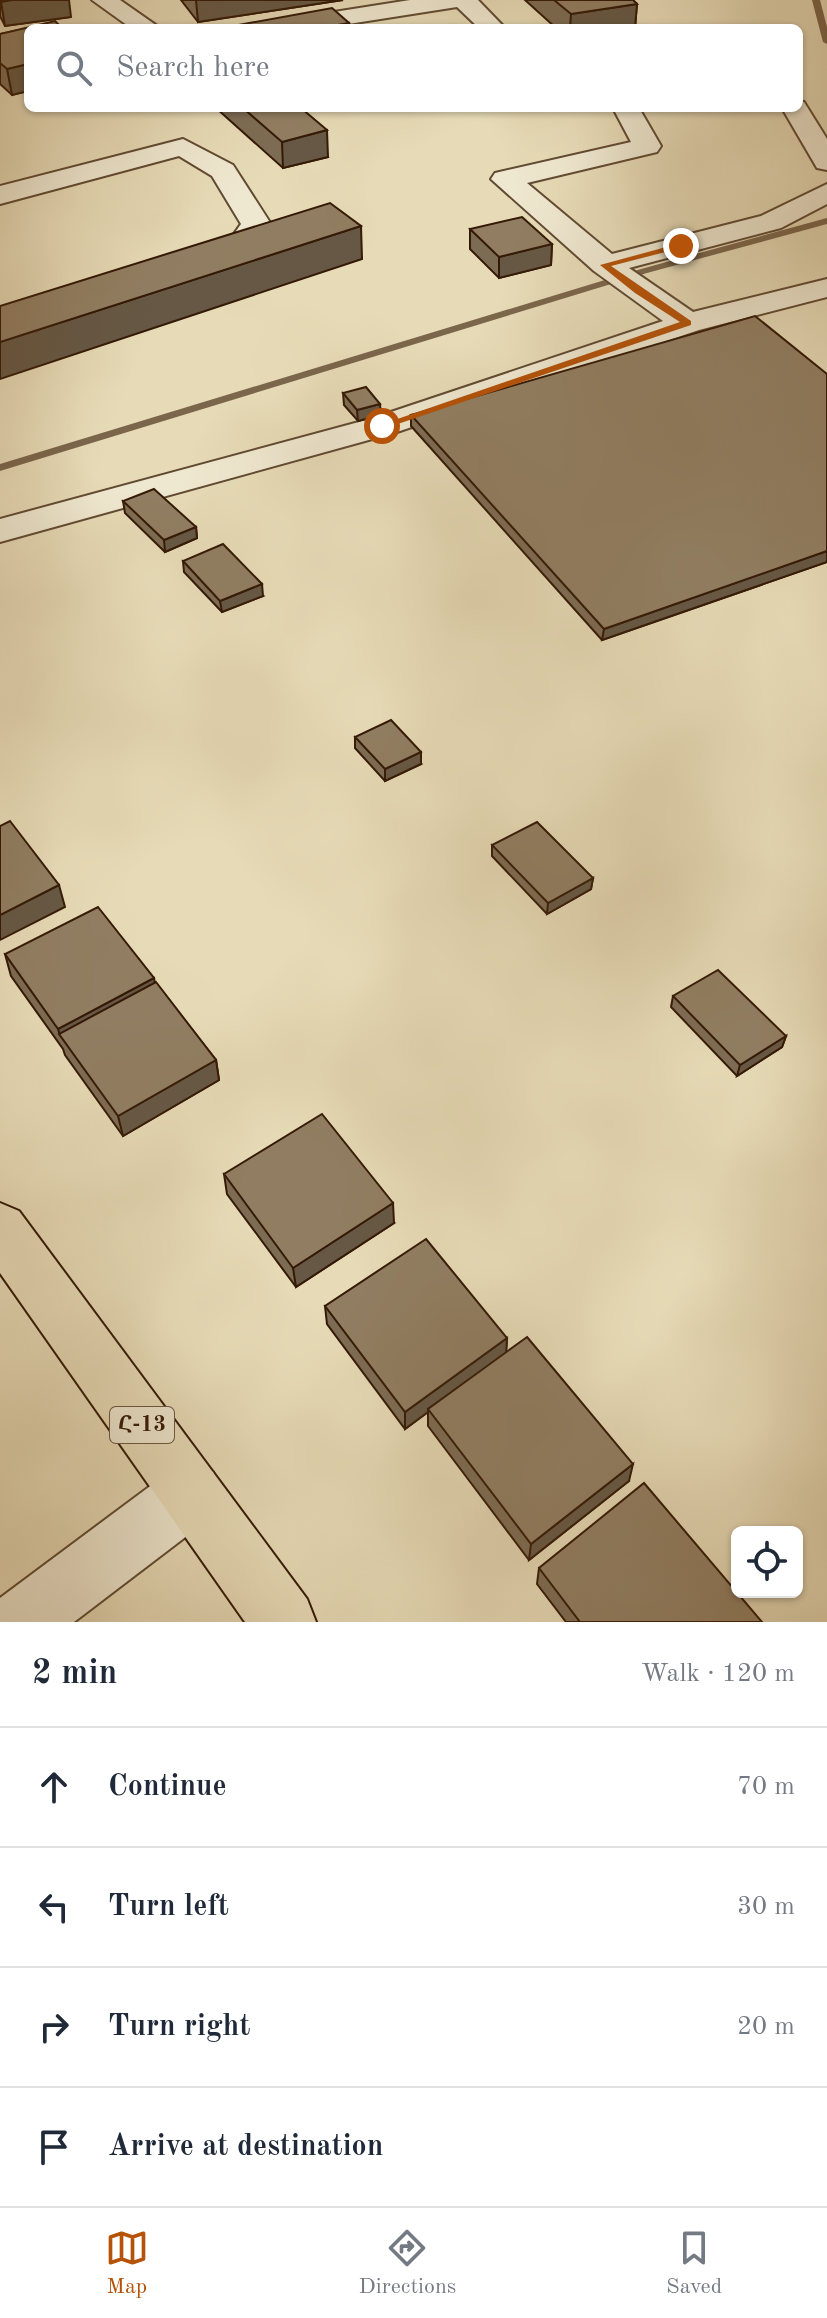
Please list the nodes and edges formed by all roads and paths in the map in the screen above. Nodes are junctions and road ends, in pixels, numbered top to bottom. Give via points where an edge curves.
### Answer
1 (104, 0) edge
2 (455, 0) edge
3 (464, 0) edge
4 (142, 24) edge
5 (302, 24) edge
6 (489, 24) edge
7 (628, 112) edge
8 (797, 112) edge
9 (827, 162) edge
10 (827, 193) edge
11 (0, 195) edge
12 (180, 264) edge
13 (605, 265) junction
14 (827, 288) edge
15 (688, 323) junction
16 (0, 531) edge
17 (0, 1228) edge
18 (191, 1494) junction
19 (21, 1622) edge
20 (284, 1622) edge

1 - 4 lane
2 - 5 lane
3 - 6 lane
7 - 13 lane via 647,146 505,179
8 - 9 lane
10 - 13 lane via 771,222
11 - 12 lane via 183,147 223,171 256,224 240,247
13 - 15 lane
14 - 15 lane
15 - 16 lane via 382,426
17 - 18 main road, Հ-13
18 - 19 lane
18 - 20 main road, Հ-13

